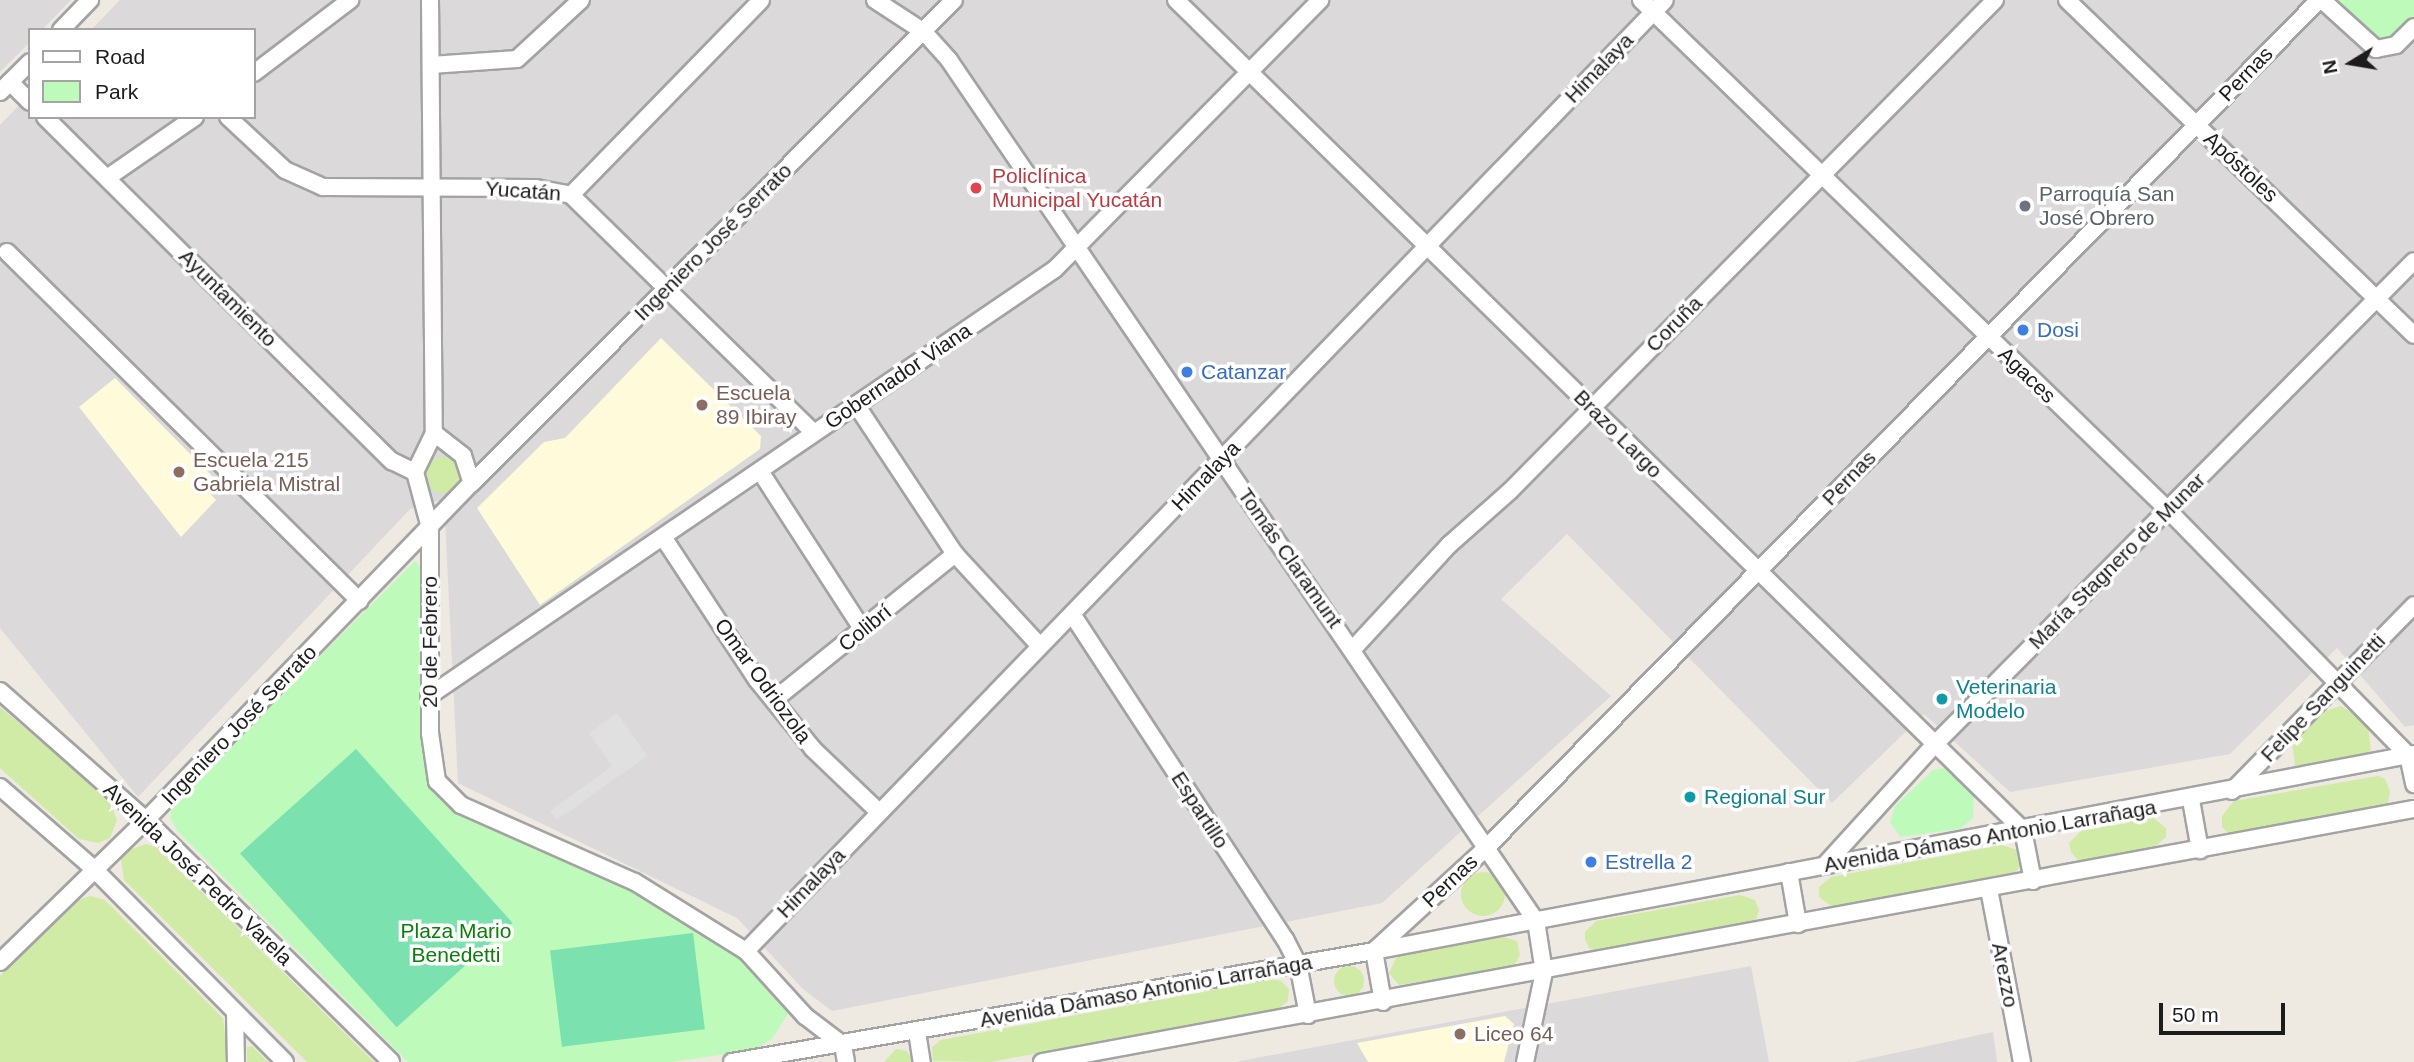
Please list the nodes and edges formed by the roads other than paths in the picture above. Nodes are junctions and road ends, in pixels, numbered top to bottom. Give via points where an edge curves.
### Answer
1 (90, 0) edge
2 (350, 0) edge
3 (430, 0) edge
4 (581, 0) edge
5 (761, 0) edge
6 (875, 0) edge
7 (954, 0) edge
8 (1177, 0) edge
9 (1320, 0) edge
10 (1641, 0) edge
11 (1995, 0) edge
12 (2067, 0) edge
13 (2320, 0) edge
14 (1659, 6) edge
15 (2414, 27) edge
16 (63, 28) edge
17 (924, 32) junction
18 (28, 64) edge
19 (430, 65) junction
20 (256, 71) edge
21 (1250, 73) junction
22 (5, 87) edge
23 (28, 101) edge
24 (47, 119) edge
25 (192, 119) edge
26 (230, 119) edge
27 (2196, 125) junction
28 (1821, 176) junction
29 (107, 178) junction
30 (431, 188) junction
31 (571, 195) junction
32 (1429, 245) junction
33 (1077, 247) junction
34 (7, 252) dead end
35 (2414, 261) edge
36 (667, 288) junction
37 (2377, 299) junction
38 (2414, 335) edge
39 (1988, 337) junction
40 (857, 406) junction
41 (1591, 407) junction
42 (434, 433) junction
43 (814, 433) junction
44 (1222, 460) junction
45 (760, 471) junction
46 (415, 472) junction
47 (472, 483) junction
48 (2168, 510) junction
49 (430, 528) junction
50 (663, 537) junction
51 (954, 554) junction
52 (1757, 572) junction
53 (360, 601) junction
54 (2414, 605) edge
55 (1072, 614) junction
56 (863, 630) junction
57 (1040, 646) junction
58 (1353, 649) junction
59 (2337, 684) junction
60 (0, 691) edge
61 (429, 696) junction
62 (774, 700) junction
63 (1935, 744) junction
64 (2411, 755) edge
65 (2414, 784) edge
66 (0, 787) edge
67 (2232, 791) junction
68 (2191, 800) junction
69 (2414, 809) edge
70 (879, 811) junction
71 (146, 820) junction
72 (2023, 830) junction
73 (1489, 846) junction
74 (2200, 850) junction
75 (1824, 866) junction
76 (95, 870) junction
77 (1789, 872) junction
78 (2033, 881) junction
79 (1989, 889) junction
80 (1536, 921) junction
81 (1798, 924) junction
82 (746, 951) junction
83 (1374, 951) junction
84 (0, 962) edge
85 (1298, 964) junction
86 (1544, 972) junction
87 (1383, 1002) junction
88 (235, 1012) junction
89 (1308, 1015) junction
90 (917, 1032) junction
91 (843, 1045) junction
92 (236, 1062) edge
93 (285, 1062) edge
94 (391, 1062) edge
95 (732, 1062) edge
96 (846, 1062) edge
97 (922, 1062) edge
98 (1042, 1062) edge
99 (1525, 1062) edge
100 (2022, 1062) edge

1 - 16 street
2 - 20 street
3 - 19 street
4 - 19 street via 517,59
5 - 31 street, Yucatán
6 - 17 street, Tomás Claramunt
7 - 17 street, Ingeniero José Serrato
8 - 21 street, Brazo Largo
9 - 21 street, Gobernador Viana
10 - 14 street, Agaces
11 - 28 street, Coruña
12 - 27 street, Apóstoles
13 - 15 street via 2368,46 2384,49 2396,45
13 - 27 street, Pernas
14 - 28 street, Agaces
14 - 32 street, Himalaya
17 - 33 street, Tomás Claramunt via 949,60
17 - 36 street, Ingeniero José Serrato
18 - 22 street
19 - 30 street
21 - 32 street, Brazo Largo
21 - 33 street, Gobernador Viana
22 - 23 street
24 - 29 street, Ayuntamiento
25 - 29 street
26 - 30 street, Yucatán via 304,182 323,187
27 - 37 street, Apóstoles
27 - 39 street, Pernas
28 - 39 street, Agaces
28 - 41 street, Coruña
29 - 46 street, Ayuntamiento via 392,461
30 - 31 street, Yucatán via 536,188
30 - 42 street
31 - 36 street
32 - 41 street, Brazo Largo
32 - 44 street, Himalaya
33 - 40 street, Gobernador Viana via 1055,269
33 - 44 street, Tomás Claramunt
34 - 53 street
35 - 37 street, María Stagnero de Munar
36 - 43 street
36 - 47 street, Ingeniero José Serrato
37 - 38 street, Apóstoles
37 - 48 street, María Stagnero de Munar
39 - 48 street, Agaces
39 - 52 street, Pernas
40 - 43 street, Gobernador Viana
40 - 51 street
41 - 52 street, Brazo Largo
41 - 58 street, Coruña via 1449,545
42 - 46 street
42 - 47 street via 463,456
43 - 45 street, Gobernador Viana
44 - 55 street, Himalaya
44 - 58 street, Tomás Claramunt
45 - 50 street, Gobernador Viana
45 - 56 street
46 - 49 street, 20 de Febrero
47 - 49 street, Ingeniero José Serrato
48 - 59 street, Agaces
48 - 63 street, María Stagnero de Munar
49 - 53 street, Ingeniero José Serrato
49 - 61 street, 20 de Febrero
50 - 61 street, Gobernador Viana
50 - 62 street, Omar Odriozola
51 - 56 street, Colibrí
51 - 57 street
52 - 63 street, Brazo Largo
52 - 73 street, Pernas
53 - 71 street, Ingeniero José Serrato
54 - 59 street, Felipe Sanguinetti
55 - 57 street, Himalaya
55 - 85 street, Espartillo
56 - 62 street, Colibrí
57 - 70 street, Himalaya
58 - 73 street, Tomás Claramunt
59 - 64 street, Agaces
59 - 67 street, Felipe Sanguinetti
60 - 71 street, Avenida José Pedro Varela
61 - 82 street, 20 de Febrero via 430,758 446,793 461,805 635,882
62 - 70 street, Omar Odriozola via 813,749
63 - 72 street, Brazo Largo
63 - 75 street, María Stagnero de Munar
64 - 65 street
64 - 67 street, Avenida Dámaso Antonio Larrañaga
66 - 76 street
67 - 68 street, Avenida Dámaso Antonio Larrañaga
68 - 72 street, Avenida Dámaso Antonio Larrañaga
68 - 74 street
69 - 74 street
70 - 82 street, Himalaya
71 - 76 street, Ingeniero José Serrato
71 - 94 street, Avenida José Pedro Varela
72 - 75 street, Avenida Dámaso Antonio Larrañaga
72 - 78 street
73 - 80 street, Tomás Claramunt
73 - 83 street, Pernas
74 - 78 street
75 - 77 street, Avenida Dámaso Antonio Larrañaga
76 - 84 street, Ingeniero José Serrato
76 - 88 street
77 - 80 street, Avenida Dámaso Antonio Larrañaga
77 - 81 street
78 - 79 street
79 - 81 street
79 - 100 street, Arezzo
80 - 83 street, Avenida Dámaso Antonio Larrañaga
80 - 86 street, Tomás Claramunt
81 - 86 street
82 - 91 street, 20 de Febrero via 804,1016
83 - 85 street, Avenida Dámaso Antonio Larrañaga
83 - 87 street
85 - 89 street, Espartillo
85 - 90 street, Avenida Dámaso Antonio Larrañaga
86 - 87 street
86 - 99 street
87 - 89 street
88 - 92 street
88 - 93 street
89 - 98 street
90 - 91 street, Avenida Dámaso Antonio Larrañaga
90 - 97 street
91 - 95 street, Avenida Dámaso Antonio Larrañaga
91 - 96 street

